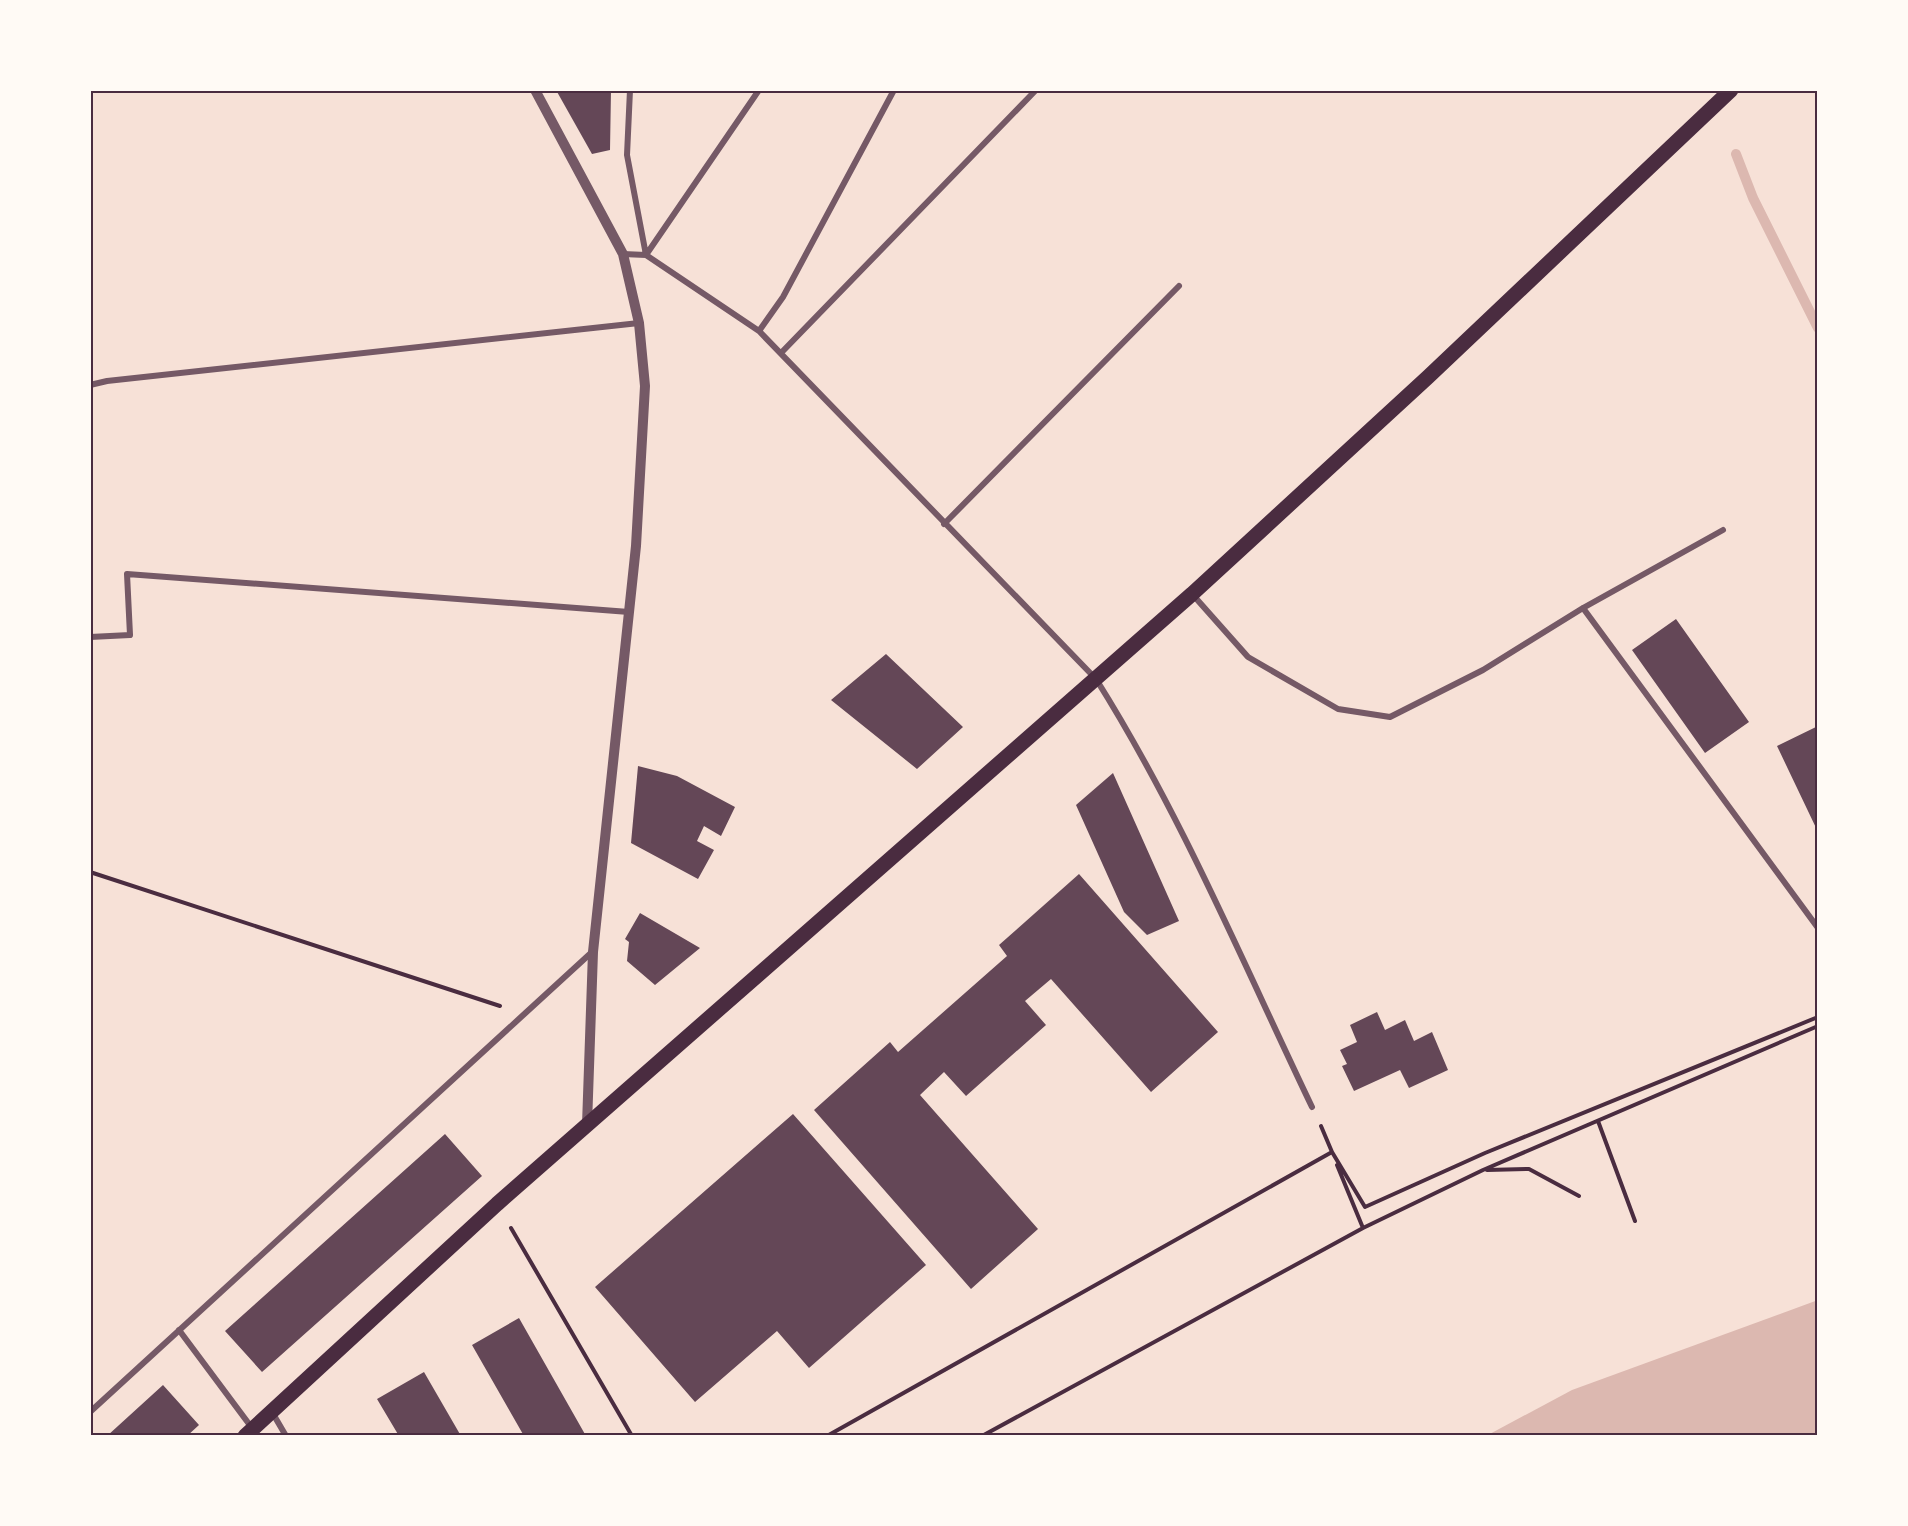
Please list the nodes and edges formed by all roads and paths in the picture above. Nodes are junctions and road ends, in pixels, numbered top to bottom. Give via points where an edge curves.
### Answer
1 (535, 90) edge
2 (630, 90) edge
3 (759, 90) edge
4 (894, 90) edge
5 (1036, 90) edge
6 (1731, 90) edge
7 (623, 254) junction
8 (646, 255) junction
9 (1179, 286) dead end
10 (639, 323) junction
11 (759, 332) junction
12 (782, 353) junction
13 (90, 385) edge
14 (944, 524) junction
15 (1723, 530) dead end
16 (1192, 594) junction
17 (1583, 608) junction
18 (629, 612) junction
19 (90, 637) edge
20 (1096, 680) junction
21 (90, 872) edge
22 (1818, 928) edge
23 (593, 952) junction
24 (525, 1013) junction
25 (1818, 1017) edge
26 (1818, 1026) edge
27 (1312, 1107) joint
28 (1598, 1121) junction
29 (587, 1125) junction
30 (1332, 1152) junction
31 (1483, 1170) junction
32 (1579, 1196) dead end
33 (497, 1204) junction
34 (1635, 1221) dead end
35 (1363, 1228) junction
36 (179, 1330) junction
37 (90, 1412) edge
38 (271, 1412) junction
39 (249, 1432) edge
40 (286, 1436) edge
41 (632, 1436) edge
42 (827, 1436) edge
43 (982, 1436) edge

1 - 7 street
2 - 8 street via 627,155
3 - 8 street
4 - 11 street via 783,297
5 - 12 street
6 - 16 main road
7 - 8 street
7 - 10 street
8 - 11 street
9 - 14 street
10 - 13 street
10 - 18 street via 645,386
11 - 12 street
12 - 14 street
14 - 20 street
15 - 17 street
16 - 17 street via 1248,657 1338,709 1390,717 1483,670
16 - 20 main road
17 - 22 street
18 - 19 street via 127,574 130,635
18 - 23 street
20 - 27 street via 1167,804
20 - 29 main road
21 - 24 path
23 - 24 street
23 - 29 street
24 - 36 street
25 - 30 path via 1485,1153 1365,1208
26 - 28 path
27 - 30 path
28 - 31 path
28 - 34 path
29 - 33 main road
30 - 35 path
30 - 42 path
31 - 32 path via 1529,1169
31 - 35 path
33 - 38 main road
33 - 41 path
35 - 43 path
36 - 37 street
36 - 39 street
38 - 39 main road
38 - 40 street

